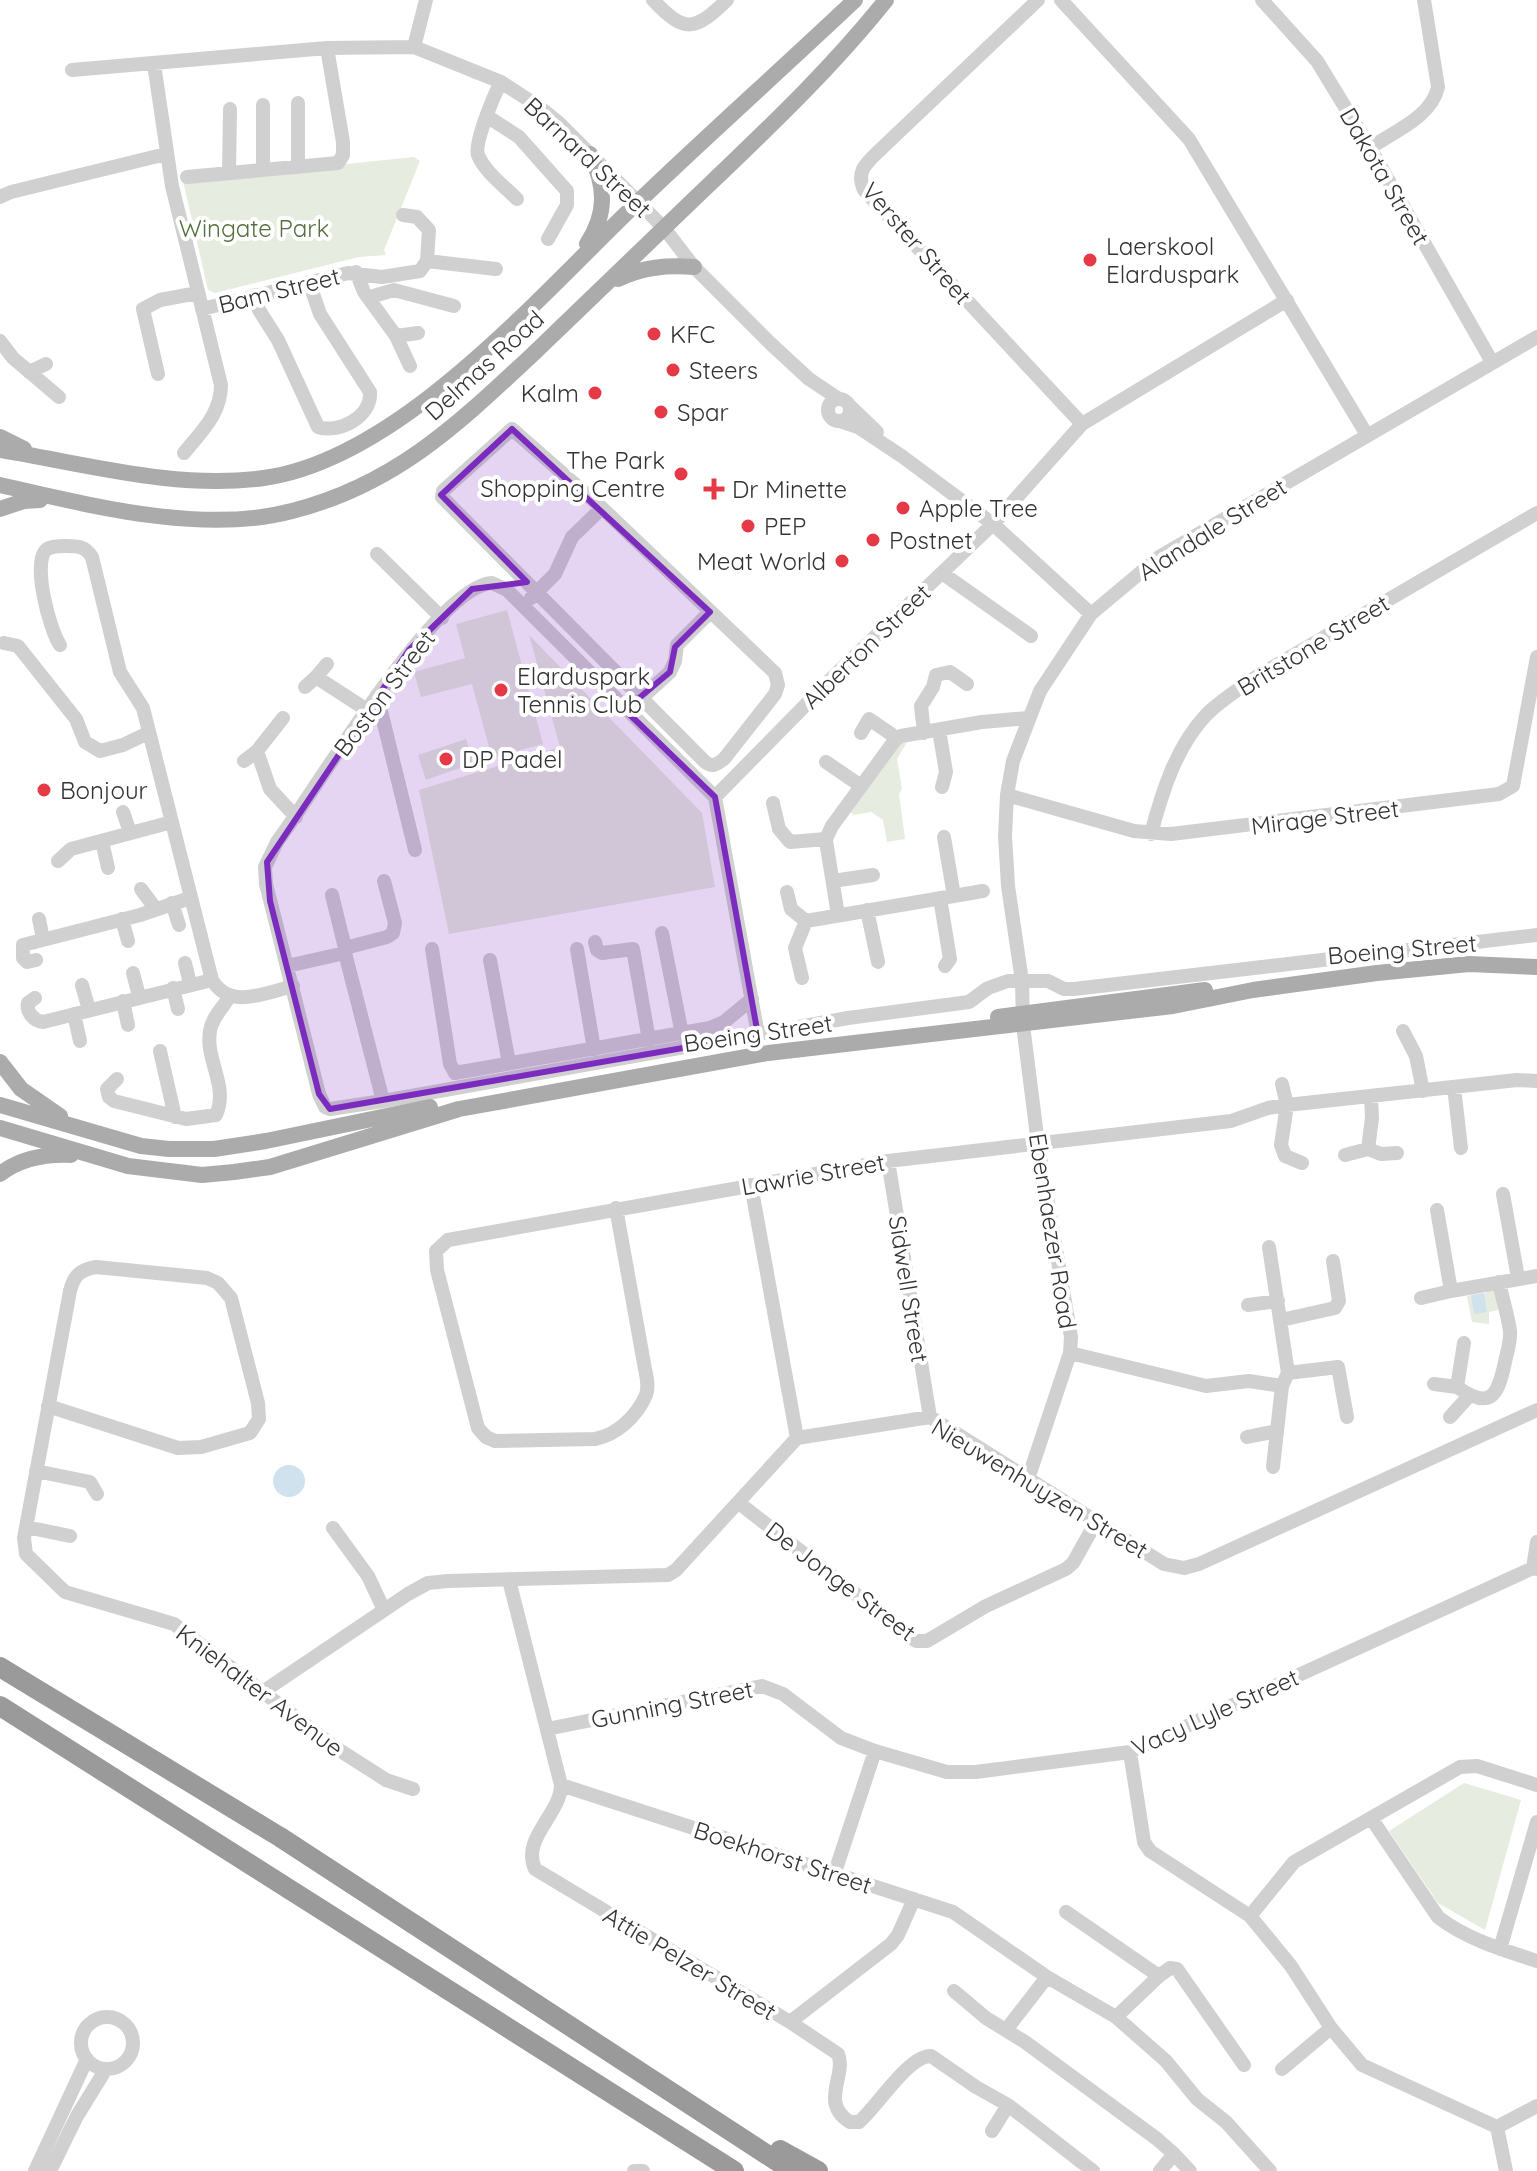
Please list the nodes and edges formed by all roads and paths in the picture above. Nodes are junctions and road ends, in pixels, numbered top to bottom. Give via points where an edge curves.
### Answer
1 (426, 0) edge
2 (653, 0) edge
3 (727, 0) edge
4 (855, 0) edge
5 (886, 0) edge
6 (1038, 0) edge
7 (1061, 0) edge
8 (1262, 0) edge
9 (1424, 0) edge
10 (414, 47) junction
11 (327, 48) junction
12 (154, 64) junction
13 (72, 70) dead end
14 (501, 82) junction
15 (298, 103) dead end
16 (263, 105) dead end
17 (230, 109) dead end
18 (488, 117) junction
19 (1370, 148) junction
20 (166, 154) junction
21 (590, 154) junction
22 (298, 167) junction
23 (263, 170) junction
24 (229, 173) junction
25 (187, 177) dead end
26 (0, 197) edge
27 (517, 199) dead end
28 (636, 203) junction
29 (403, 215) dead end
30 (664, 228) junction
31 (548, 239) dead end
32 (427, 261) junction
33 (694, 267) junction
34 (496, 269) dead end
35 (571, 269) junction
36 (356, 272) junction
37 (309, 282) junction
38 (198, 293) junction
39 (255, 295) junction
40 (370, 297) junction
41 (593, 297) junction
42 (1287, 300) junction
43 (454, 306) dead end
44 (202, 309) junction
45 (418, 333) dead end
46 (396, 336) junction
47 (1537, 337) edge
48 (0, 341) edge
49 (1492, 362) junction
50 (46, 364) dead end
51 (410, 366) dead end
52 (29, 372) junction
53 (158, 374) dead end
54 (59, 397) dead end
55 (839, 403) junction
56 (1082, 424) junction
57 (1367, 435) junction
58 (0, 437) edge
59 (0, 450) edge
60 (184, 453) dead end
61 (40, 457) junction
62 (903, 457) junction
63 (0, 485) edge
64 (74, 502) junction
65 (602, 508) junction
66 (0, 509) edge
67 (1537, 513) edge
68 (993, 524) junction
69 (377, 554) dead end
70 (942, 573) junction
71 (537, 591) junction
72 (523, 607) junction
73 (710, 612) junction
74 (1091, 614) junction
75 (442, 618) junction
76 (1031, 636) dead end
77 (4, 643) dead end
78 (60, 645) dead end
79 (1537, 657) edge
80 (327, 664) dead end
81 (967, 684) dead end
82 (377, 695) junction
83 (640, 699) junction
84 (1533, 703) edge
85 (367, 710) junction
86 (628, 713) junction
87 (283, 718) dead end
88 (1028, 718) junction
89 (932, 731) junction
90 (148, 733) junction
91 (861, 733) dead end
92 (895, 740) junction
93 (257, 751) junction
94 (244, 761) dead end
95 (826, 762) dead end
96 (861, 786) junction
97 (942, 787) dead end
98 (1007, 795) junction
99 (715, 797) junction
100 (773, 803) dead end
101 (123, 812) dead end
102 (296, 817) junction
103 (172, 822) junction
104 (130, 832) junction
105 (1151, 834) junction
106 (944, 837) dead end
107 (826, 839) junction
108 (102, 841) junction
109 (415, 850) dead end
110 (58, 861) dead end
111 (108, 868) dead end
112 (873, 875) dead end
113 (384, 881) dead end
114 (833, 881) junction
115 (141, 889) dead end
116 (983, 891) dead end
117 (787, 892) dead end
118 (332, 895) dead end
119 (947, 897) junction
120 (190, 898) junction
121 (172, 903) junction
122 (155, 908) junction
123 (867, 910) junction
124 (838, 915) junction
125 (39, 919) dead end
126 (122, 919) junction
127 (806, 921) junction
128 (179, 925) dead end
129 (662, 933) dead end
130 (1537, 935) edge
131 (43, 939) junction
132 (128, 941) dead end
133 (595, 942) dead end
134 (432, 949) dead end
135 (577, 949) dead end
136 (345, 950) junction
137 (36, 960) dead end
138 (490, 960) dead end
139 (878, 962) dead end
140 (185, 963) dead end
141 (1537, 964) edge
142 (287, 966) junction
143 (945, 966) dead end
144 (133, 973) dead end
145 (802, 978) dead end
146 (212, 980) junction
147 (1022, 981) junction
148 (190, 984) junction
149 (82, 985) dead end
150 (293, 986) junction
151 (173, 988) junction
152 (139, 996) junction
153 (229, 997) junction
154 (35, 998) dead end
155 (752, 999) junction
156 (123, 1001) junction
157 (178, 1009) dead end
158 (89, 1010) junction
159 (74, 1014) junction
160 (1022, 1019) junction
161 (128, 1025) dead end
162 (1403, 1031) dead end
163 (682, 1034) junction
164 (758, 1035) junction
165 (649, 1040) junction
166 (80, 1041) dead end
167 (594, 1049) junction
168 (160, 1051) dead end
169 (0, 1062) edge
170 (509, 1063) junction
171 (117, 1079) dead end
172 (1537, 1081) edge
173 (1282, 1084) dead end
174 (1454, 1087) junction
175 (1423, 1091) junction
176 (1371, 1097) junction
177 (383, 1101) junction
178 (0, 1105) edge
179 (1287, 1105) junction
180 (334, 1110) joint
181 (175, 1117) junction
182 (66, 1123) junction
183 (0, 1128) edge
184 (1038, 1144) junction
185 (1461, 1148) dead end
186 (1368, 1149) junction
187 (1397, 1153) dead end
188 (1345, 1155) dead end
189 (89, 1156) junction
190 (888, 1161) junction
191 (1302, 1163) dead end
192 (0, 1174) edge
193 (751, 1185) junction
194 (1503, 1194) dead end
195 (616, 1208) junction
196 (1437, 1210) dead end
197 (1269, 1247) dead end
198 (1333, 1261) dead end
199 (1537, 1276) edge
200 (1518, 1278) junction
201 (1499, 1282) junction
202 (1451, 1291) junction
203 (1421, 1298) dead end
204 (1278, 1301) junction
205 (1248, 1305) dead end
206 (1281, 1320) junction
207 (1464, 1343) dead end
208 (1070, 1353) junction
209 (1285, 1380) junction
210 (1434, 1384) dead end
211 (1463, 1392) junction
212 (48, 1406) junction
213 (1537, 1410) edge
214 (930, 1417) junction
215 (1347, 1417) dead end
216 (1450, 1417) dead end
217 (1277, 1431) junction
218 (1247, 1437) dead end
219 (797, 1438) junction
220 (1273, 1467) dead end
221 (36, 1471) junction
222 (1028, 1479) junction
223 (97, 1494) dead end
224 (739, 1503) junction
225 (1096, 1522) junction
226 (26, 1527) junction
227 (333, 1528) dead end
228 (70, 1536) dead end
229 (1537, 1542) edge
230 (1535, 1569) edge
231 (509, 1580) junction
232 (384, 1610) junction
233 (0, 1667) edge
234 (264, 1691) junction
235 (0, 1706) edge
236 (547, 1729) junction
237 (875, 1751) junction
238 (1130, 1752) junction
239 (561, 1785) junction
240 (1537, 1785) edge
241 (413, 1789) dead end
242 (1371, 1818) junction
243 (1537, 1822) edge
244 (835, 1872) junction
245 (914, 1899) junction
246 (1066, 1912) dead end
247 (1250, 1916) junction
248 (1500, 1949) junction
249 (1537, 1961) edge
250 (1159, 1976) junction
251 (1047, 1977) junction
252 (954, 1991) dead end
253 (488, 2014) junction
254 (1116, 2017) junction
255 (790, 2022) junction
256 (1331, 2028) junction
257 (1006, 2030) junction
258 (87, 2059) junction
259 (1244, 2065) dead end
260 (106, 2069) junction
261 (1282, 2069) dead end
262 (684, 2101) junction
263 (1008, 2105) junction
264 (1537, 2106) edge
265 (1497, 2127) junction
266 (992, 2131) dead end
267 (1174, 2154) junction
268 (35, 2171) edge
269 (50, 2171) edge
270 (634, 2171) edge
271 (643, 2171) edge
272 (711, 2171) edge
273 (734, 2171) edge
274 (792, 2171) edge
275 (818, 2171) edge
276 (1093, 2171) edge
277 (1160, 2171) edge
278 (1190, 2171) edge
279 (1270, 2171) edge
280 (1506, 2171) edge

1 - 10 street
2 - 3 street via 673,20 692,25
4 - 28 main road, Delmas Road
5 - 30 main road, Delmas Road via 829,67
6 - 56 street, Verster Street via 882,148 860,170 860,177 864,190
7 - 42 street via 1189,139
8 - 19 street, Dakota Street via 1317,61
9 - 19 street via 1438,87 1434,101
10 - 11 street, Barnard Street
10 - 14 street, Barnard Street
11 - 12 street, Barnard Street
11 - 22 street via 343,155 338,163
12 - 13 street, Barnard Street
12 - 20 street
14 - 18 street
14 - 21 street, Barnard Street via 538,106
15 - 22 street
16 - 23 street
17 - 24 street
18 - 27 street via 478,155
18 - 31 street via 519,137 567,191 567,205
19 - 49 street, Dakota Street
20 - 26 street
20 - 38 street
21 - 28 street, Barnard Street
21 - 35 main road via 601,181 602,214
22 - 23 street
23 - 24 street
24 - 25 street
28 - 30 street, Barnard Street
28 - 35 main road, Delmas Road
29 - 32 street via 417,217 429,230
30 - 33 street, Barnard Street
30 - 41 main road, Delmas Road
32 - 34 street
32 - 36 street, Bam Street via 420,271 403,276
33 - 41 main road via 641,269
33 - 55 street, Barnard Street
35 - 61 main road, Delmas Road via 412,409 359,444 306,467 266,477 199,481
36 - 37 street, Bam Street
36 - 40 street
37 - 39 street, Bam Street
37 - 39 street via 320,314 370,392 361,415 339,427 318,427
38 - 44 street
38 - 53 street via 143,309
39 - 44 street, Bam Street
40 - 43 street via 394,290
40 - 46 street
41 - 64 main road, Delmas Road via 455,427 395,469 330,500 290,512 232,519 170,517
42 - 56 street, Alberton Street
42 - 57 street
44 - 60 street via 220,397 215,413
45 - 46 street
46 - 51 street
47 - 49 street, Alandale Street
48 - 52 street
49 - 57 street, Alandale Street
50 - 52 street
52 - 54 street
55 - 62 street, Barnard Street
55 - 62 street, Barnard Street via 830,417 858,427
56 - 68 street, Alberton Street
57 - 74 street, Alandale Street via 1159,557
58 - 61 main road
59 - 61 main road, Delmas Road
62 - 68 street, Barnard Street
63 - 64 main road, Delmas Road
64 - 66 main road via 36,500
65 - 71 street via 572,537 555,574
65 - 71 street via 514,429 443,491 442,497
65 - 73 street
67 - 105 street, Britstone Street via 1217,704 1182,750
68 - 70 street, Alberton Street
68 - 74 street, Barnard Street
69 - 75 street
70 - 76 street
70 - 99 street, Alberton Street
71 - 72 street
71 - 83 street
72 - 75 street, Boston Street via 492,583 472,589
72 - 86 street, Boston Street
73 - 83 street via 677,645 670,672
73 - 83 street via 775,673 778,685 724,759 709,765
74 - 88 street, Alandale Street
75 - 82 street, Boston Street via 409,650
77 - 90 street via 18,646 49,692 75,715 80,744 103,757
78 - 90 street via 50,625 41,558 52,547 78,546 92,557 120,672 141,703
79 - 84 street, Mirage Street
80 - 85 street via 311,682
81 - 89 street via 950,672 936,675 921,706
82 - 85 street, Boston Street
82 - 109 street
83 - 86 street
84 - 105 street, Mirage Street via 1513,786 1499,794 1197,833
85 - 102 street, Boston Street
86 - 99 street, Boston Street
87 - 93 street
88 - 89 street
88 - 98 street, Alandale Street
89 - 92 street
89 - 97 street via 946,772
90 - 103 street
91 - 92 street via 869,719
92 - 96 street
93 - 94 street
93 - 102 street via 270,789
95 - 96 street
96 - 107 street
98 - 105 street, Mirage Street
98 - 147 street, Alandale Street via 1008,886
99 - 155 street
100 - 107 street via 776,823 790,842
101 - 104 street
102 - 142 street, Boston Street via 270,853 265,874
103 - 104 street
103 - 120 street
104 - 108 street
106 - 119 street
107 - 114 street
108 - 110 street via 67,851
108 - 111 street
112 - 114 street
113 - 136 street via 393,933
114 - 124 street
115 - 122 street
116 - 119 street
117 - 127 street via 791,909
118 - 136 street
119 - 123 street
119 - 143 street via 950,959
120 - 121 street
120 - 146 street
121 - 122 street
121 - 128 street
122 - 126 street
123 - 124 street
123 - 139 street
124 - 127 street
125 - 131 street
126 - 131 street
126 - 132 street
127 - 145 street via 795,948
129 - 163 street
130 - 147 street, Boeing Street via 1074,989
131 - 137 street via 22,946 25,960
133 - 165 street via 602,953 633,949
134 - 170 street via 452,1070
135 - 167 street
136 - 142 street
136 - 177 street
138 - 170 street
140 - 148 street
141 - 160 main road, Boeing Street via 1460,959
142 - 150 street, Boston Street
144 - 152 street
146 - 148 street
146 - 153 street
147 - 160 street, Alandale Street
147 - 164 street, Boeing Street via 992,986 969,1002
148 - 151 street
149 - 158 street
150 - 153 street
150 - 180 street, Boston Street via 321,1099
151 - 152 street
151 - 157 street
152 - 156 street
153 - 181 street via 209,1035 220,1087 218,1112
154 - 159 street via 28,1007 39,1021
155 - 163 street via 719,1025
155 - 164 street
156 - 158 street
156 - 161 street
158 - 159 street
159 - 166 street
160 - 182 main road, Boeing Street via 760,1047 214,1149 141,1146
160 - 184 street, Ebenhaezer Road
160 - 189 main road, Boeing Street via 768,1053 520,1098 436,1115 270,1167 202,1175
162 - 175 street via 1416,1056
163 - 165 street
164 - 177 street, Boeing Street
165 - 167 street
167 - 170 street
168 - 181 street
169 - 182 main road via 21,1089
171 - 181 street via 107,1089 111,1100
172 - 174 street, Lawrie Street
173 - 179 street
174 - 175 street, Lawrie Street
174 - 185 street
175 - 176 street, Lawrie Street
176 - 179 street, Lawrie Street
176 - 186 street
177 - 180 street, Boeing Street
178 - 182 main road, Boeing Street
179 - 184 street, Lawrie Street via 1231,1121
179 - 191 street via 1281,1148
183 - 189 main road, Boeing Street
184 - 190 street, Lawrie Street
184 - 208 street, Ebenhaezer Road via 1071,1329
186 - 187 street
186 - 188 street
189 - 192 main road via 35,1157
190 - 193 street, Lawrie Street
190 - 214 street, Sidwell Street
193 - 195 street, Lawrie Street
193 - 219 street
194 - 200 street
195 - 195 street, Lawrie Street via 443,1242 436,1251 478,1428 486,1437 608,1437 640,1403 648,1385
196 - 202 street
197 - 204 street
198 - 206 street via 1339,1301 1335,1308
199 - 200 street
200 - 201 street
201 - 202 street
201 - 211 street via 1510,1335 1500,1387 1485,1398
202 - 203 street
204 - 205 street
204 - 206 street
206 - 209 street
207 - 211 street
208 - 209 street via 1206,1386
208 - 222 street, Ebenhaezer Road
209 - 215 street via 1338,1367
209 - 217 street
210 - 211 street
211 - 216 street
212 - 212 street, Kniehalter Avenue via 70,1291 79,1271 96,1267 207,1278 231,1298 258,1403 259,1419 250,1433 188,1449
212 - 221 street, Kniehalter Avenue
213 - 225 street, Nieuwenhuyzen Street via 1184,1568 1164,1564
214 - 219 street, Nieuwenhuyzen Street
214 - 222 street, Nieuwenhuyzen Street
217 - 218 street
217 - 220 street
219 - 224 street
221 - 223 street via 90,1482
221 - 226 street, Kniehalter Avenue
222 - 225 street, Nieuwenhuyzen Street
224 - 225 street, De Jonge Street via 922,1642 1066,1569
224 - 231 street via 668,1575
226 - 228 street
226 - 234 street, Kniehalter Avenue via 26,1554 65,1592 174,1624
227 - 232 street via 368,1576
229 - 230 street
230 - 238 street, Vacy Lyle Street
231 - 232 street via 437,1581
231 - 236 street
232 - 234 street
233 - 262 highway via 280,1837
234 - 241 street, Kniehalter Avenue via 348,1756 386,1780
235 - 253 highway
236 - 237 street, Gunning Street via 762,1686 783,1694 841,1738
236 - 239 street
237 - 238 street, Vacy Lyle Street via 957,1773
237 - 244 street
238 - 247 street via 1146,1846
239 - 244 street, Boekhorst Street
239 - 255 street, Attie Pelzer Street via 532,1847 535,1869
240 - 242 street via 1464,1766
242 - 247 street via 1294,1862
242 - 248 street via 1438,1917
243 - 248 street
244 - 245 street, Boekhorst Street
245 - 251 street, Boekhorst Street via 953,1912
245 - 255 street via 891,1944
246 - 250 street
247 - 256 street
248 - 249 street
250 - 254 street
250 - 259 street via 1177,1969
251 - 254 street, Boekhorst Street
251 - 257 street
252 - 257 street
253 - 272 highway
253 - 273 highway
254 - 279 street, Boekhorst Street via 1166,2061
255 - 263 street, Attie Pelzer Street via 838,2054 834,2097 850,2122 864,2118 911,2065 927,2055
256 - 261 street
256 - 265 street via 1367,2068
257 - 267 street
258 - 260 street
258 - 260 street via 81,2046 87,2025 103,2017 121,2020 131,2035 131,2052 121,2065
258 - 268 street
260 - 269 street
262 - 274 highway
262 - 275 highway
263 - 266 street
263 - 276 street
264 - 265 street
265 - 280 street
267 - 277 street
267 - 278 street
270 - 271 street

